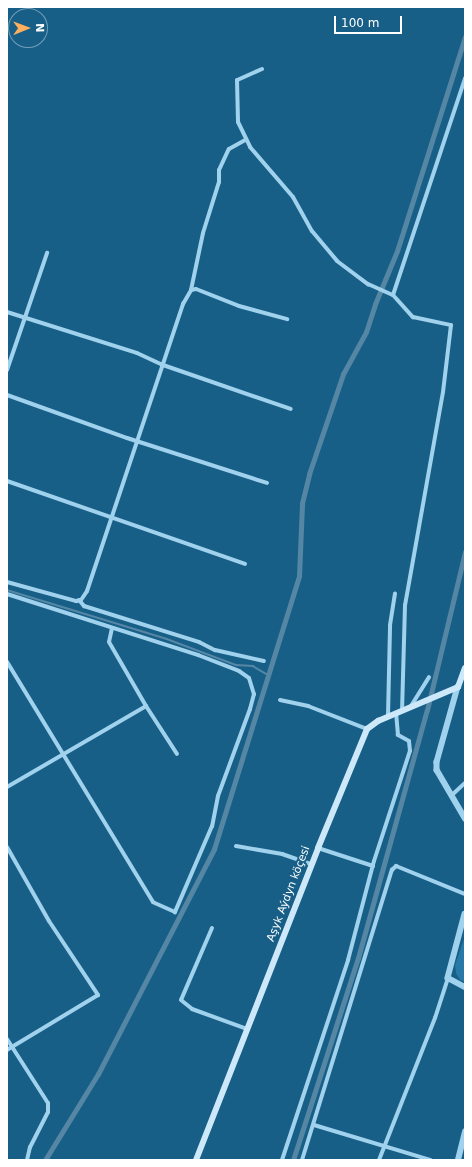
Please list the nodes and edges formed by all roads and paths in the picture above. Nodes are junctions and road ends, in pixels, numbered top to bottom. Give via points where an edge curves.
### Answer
1 (262, 69) dead end
2 (465, 78) edge
3 (244, 141) junction
4 (47, 253) dead end
5 (191, 290) junction
6 (393, 295) junction
7 (7, 312) edge
8 (26, 318) junction
9 (287, 319) dead end
10 (163, 365) junction
11 (7, 370) edge
12 (7, 395) edge
13 (291, 409) dead end
14 (137, 440) junction
15 (7, 481) edge
16 (267, 483) dead end
17 (113, 517) junction
18 (246, 564) dead end
19 (7, 582) edge
20 (395, 593) dead end
21 (7, 594) edge
22 (79, 600) junction
23 (112, 628) junction
24 (264, 661) dead end
25 (7, 662) edge
26 (465, 668) edge
27 (429, 677) dead end
28 (458, 687) junction
29 (280, 700) dead end
30 (146, 706) junction
31 (413, 707) junction
32 (399, 712) junction
33 (388, 716) junction
34 (367, 729) junction
35 (63, 754) junction
36 (178, 754) dead end
37 (465, 783) edge
38 (7, 787) edge
39 (453, 794) junction
40 (465, 818) edge
41 (236, 846) dead end
42 (7, 847) edge
43 (318, 848) junction
44 (311, 864) junction
45 (373, 866) junction
46 (465, 894) edge
47 (465, 914) edge
48 (212, 928) dead end
49 (448, 978) junction
50 (465, 987) edge
51 (247, 1029) junction
52 (7, 1039) edge
53 (12, 1047) junction
54 (7, 1050) edge
55 (314, 1125) junction
56 (465, 1132) edge
57 (384, 1146) junction
58 (27, 1160) edge
59 (196, 1160) edge
60 (282, 1160) edge
61 (302, 1160) edge
62 (379, 1160) edge
63 (431, 1160) edge
64 (458, 1160) edge

1 - 3 street via 237,80 236,113
2 - 6 street
3 - 5 street via 227,151 220,170
3 - 6 street via 292,197 312,231 327,249 355,275 383,292
4 - 8 street
5 - 9 street via 196,289 239,306
5 - 10 street via 183,304
6 - 32 street via 406,312 419,319 451,325 405,605
7 - 8 street
8 - 10 street via 137,353
8 - 11 street
10 - 13 street
10 - 14 street
12 - 14 street
14 - 16 street
14 - 17 street
15 - 17 street
17 - 18 street
17 - 22 street via 87,591
19 - 22 street via 59,598
20 - 33 street via 390,625
21 - 23 street
22 - 24 street via 84,606 198,642 215,650
23 - 30 street via 109,642
23 - 35 street via 239,671 246,674 254,688 250,709 218,796 212,826 175,912 153,902
25 - 35 street
26 - 28 main road
27 - 31 street
28 - 31 main road
28 - 39 street via 437,762 439,774
29 - 34 street via 308,706
30 - 35 street
30 - 36 street
31 - 32 main road
32 - 33 main road
32 - 45 street via 398,735 409,741 410,751
33 - 34 main road
34 - 43 main road, Aşyk Aýdyn köçesi
35 - 38 street
37 - 39 street
39 - 40 street
41 - 44 street via 282,854
42 - 53 street via 49,921 98,995
43 - 44 main road, Aşyk Aýdyn köçesi
43 - 45 street
44 - 51 main road, Aşyk Aýdyn köçesi
45 - 60 street via 348,960
46 - 55 street via 396,866 392,870
47 - 49 street
48 - 51 street via 181,1000 192,1009
49 - 50 street
49 - 57 street via 435,1018
51 - 59 main road, Aşyk Aýdyn köçesi
52 - 53 street
53 - 54 street
53 - 58 street via 48,1103 48,1112 30,1147
55 - 57 street
55 - 61 street
56 - 64 street
57 - 62 street
57 - 63 street

